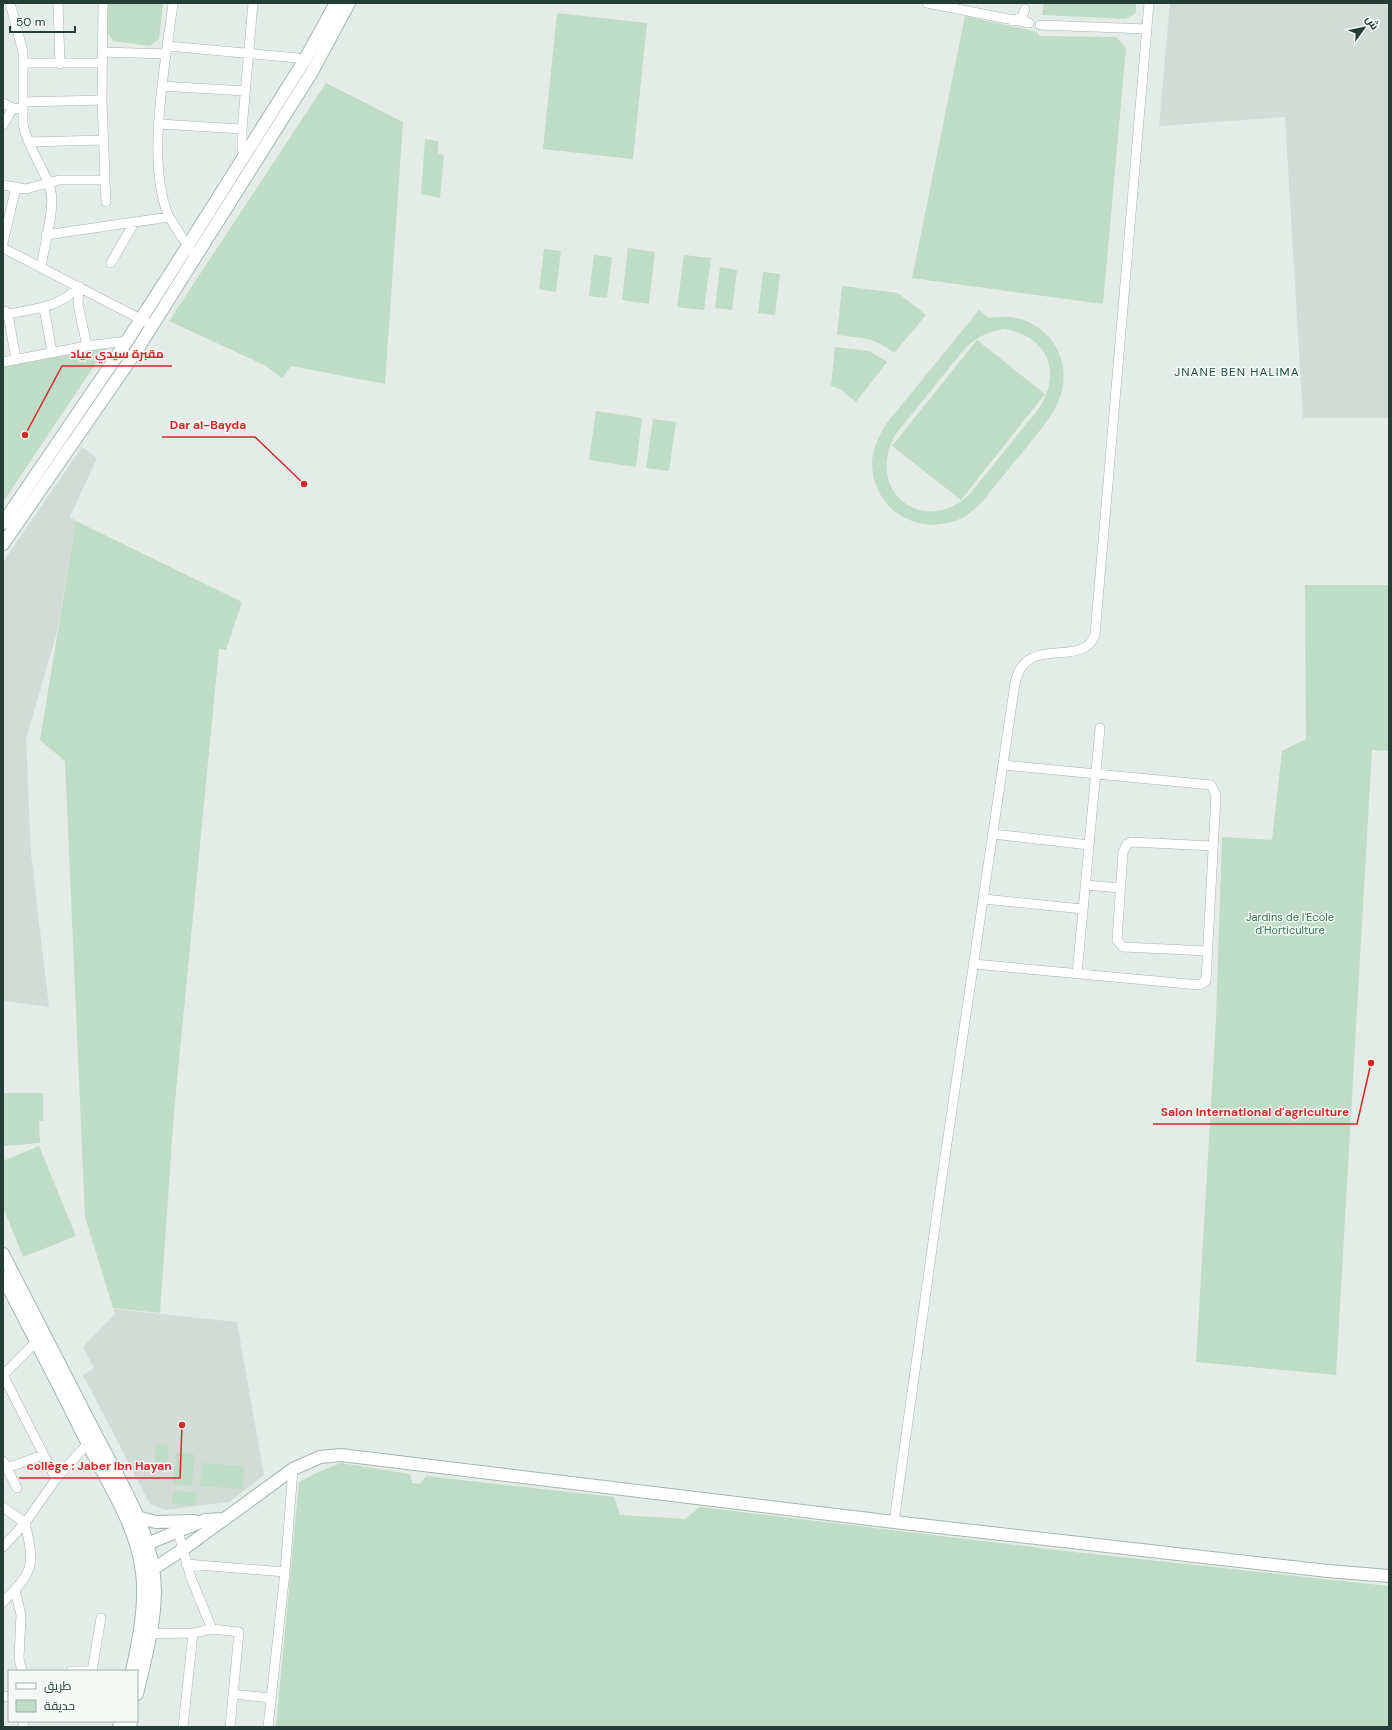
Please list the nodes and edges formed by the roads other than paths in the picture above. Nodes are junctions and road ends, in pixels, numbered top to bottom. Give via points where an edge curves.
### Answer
1 (10, 3) edge
2 (58, 3) edge
3 (103, 3) edge
4 (173, 3) edge
5 (253, 3) edge
6 (336, 3) edge
7 (349, 3) edge
8 (927, 3) edge
9 (1149, 3) edge
10 (1025, 9) dead end
11 (1012, 21) junction
12 (1029, 23) dead end
13 (1040, 25) dead end
14 (1147, 29) junction
15 (167, 50) junction
16 (103, 52) junction
17 (248, 53) junction
18 (304, 61) junction
19 (23, 63) junction
20 (102, 63) junction
21 (60, 64) junction
22 (162, 86) junction
23 (245, 91) junction
24 (102, 100) junction
25 (3, 103) edge
26 (23, 105) junction
27 (13, 108) junction
28 (159, 124) junction
29 (3, 125) edge
30 (242, 129) junction
31 (103, 140) junction
32 (28, 142) junction
33 (245, 157) junction
34 (105, 180) junction
35 (48, 183) junction
36 (3, 184) edge
37 (16, 187) junction
38 (106, 202) dead end
39 (168, 217) junction
40 (134, 222) junction
41 (46, 235) junction
42 (3, 243) edge
43 (187, 247) junction
44 (3, 248) edge
45 (196, 257) junction
46 (111, 263) dead end
47 (40, 266) junction
48 (79, 286) junction
49 (44, 308) junction
50 (5, 313) edge
51 (141, 319) junction
52 (152, 325) junction
53 (127, 342) junction
54 (87, 346) junction
55 (52, 352) junction
56 (16, 360) junction
57 (3, 362) edge
58 (3, 524) edge
59 (3, 544) edge
60 (1100, 728) dead end
61 (1003, 765) junction
62 (1097, 774) junction
63 (993, 834) junction
64 (1089, 845) junction
65 (1212, 846) junction
66 (1085, 885) junction
67 (1121, 888) junction
68 (984, 899) junction
69 (1083, 909) junction
70 (1208, 952) junction
71 (974, 964) junction
72 (1076, 974) junction
73 (3, 1254) edge
74 (3, 1277) edge
75 (40, 1338) junction
76 (3, 1375) edge
77 (88, 1443) junction
78 (43, 1455) junction
79 (5, 1464) edge
80 (293, 1470) junction
81 (56, 1479) junction
82 (17, 1488) dead end
83 (3, 1507) edge
84 (137, 1517) junction
85 (223, 1519) junction
86 (894, 1522) junction
87 (26, 1523) junction
88 (176, 1526) junction
89 (142, 1545) junction
90 (3, 1547) edge
91 (182, 1550) junction
92 (186, 1564) junction
93 (148, 1570) junction
94 (285, 1572) junction
95 (1389, 1576) edge
96 (15, 1590) junction
97 (3, 1602) edge
98 (101, 1618) dead end
99 (212, 1629) junction
100 (193, 1633) junction
101 (145, 1634) junction
102 (22, 1670) edge
103 (92, 1670) edge
104 (132, 1670) edge
105 (138, 1686) edge
106 (233, 1694) junction
107 (271, 1698) junction
108 (183, 1727) edge
109 (230, 1727) edge
110 (268, 1727) edge

1 - 19 street via 22,41
2 - 21 street
3 - 16 street
4 - 15 street
5 - 17 street
6 - 18 main road
7 - 45 main road via 312,72
8 - 11 street
9 - 14 street
10 - 11 street via 1022,16
11 - 12 street
13 - 14 street
14 - 61 street via 1096,635 1090,645 1083,649 1038,655 1019,669
15 - 16 street
15 - 17 street
15 - 22 street
16 - 20 street
17 - 18 street via 298,58
17 - 23 street
18 - 33 main road
19 - 21 street
19 - 26 street
20 - 21 street
20 - 24 street
22 - 23 street
22 - 28 street
23 - 30 street
24 - 26 street
24 - 31 street
25 - 27 street
26 - 27 street
26 - 32 street via 23,124
27 - 29 street
28 - 30 street
28 - 39 street via 158,171
30 - 33 street via 242,148
31 - 32 street
31 - 34 street
32 - 35 street
33 - 43 main road
34 - 35 street via 59,180
34 - 38 street
35 - 37 street via 26,189
35 - 41 street via 53,200
36 - 37 street
37 - 42 street
39 - 40 street
39 - 43 street
40 - 41 street
40 - 46 street
41 - 47 street
43 - 45 street
43 - 51 main road
44 - 47 street
45 - 52 main road
47 - 48 street
48 - 49 street via 65,300
48 - 51 street
48 - 54 street via 78,305
49 - 50 street
49 - 55 street
50 - 56 street
51 - 52 street
51 - 53 main road
52 - 59 main road
53 - 54 street
53 - 58 main road
54 - 55 street
55 - 56 street
56 - 57 street
60 - 62 street
61 - 62 street
61 - 63 street
62 - 64 street
62 - 65 street via 1211,785 1216,795
63 - 64 street
63 - 68 street
64 - 66 street
65 - 67 street via 1131,842 1123,852
65 - 70 street
66 - 67 street
66 - 69 street
67 - 70 street via 1117,940 1123,947
68 - 69 street
68 - 71 street
69 - 72 street
70 - 72 street via 1206,981 1199,985
71 - 72 street
71 - 86 street via 940,1184
73 - 75 main road
74 - 75 main road
75 - 76 street
75 - 77 main road
75 - 84 main road
76 - 78 street
77 - 81 street
77 - 89 main road
78 - 79 street
78 - 81 street
79 - 82 street
80 - 85 main road
80 - 86 main road via 320,1457 341,1455
80 - 94 street
81 - 87 street
83 - 87 street
84 - 88 main road
84 - 89 main road
85 - 88 main road
85 - 91 main road
86 - 95 main road
87 - 90 street
87 - 96 street via 32,1561 27,1574
88 - 89 main road
88 - 91 street
89 - 93 main road
91 - 92 street
91 - 93 main road
92 - 94 street
92 - 99 street
93 - 101 main road via 142,1603
94 - 107 street
96 - 97 street
96 - 102 street via 21,1615 19,1659
98 - 103 street
99 - 100 street
99 - 106 street via 239,1632
100 - 101 street
100 - 108 street
101 - 104 main road
101 - 105 main road
106 - 107 street
106 - 109 street
107 - 110 street

